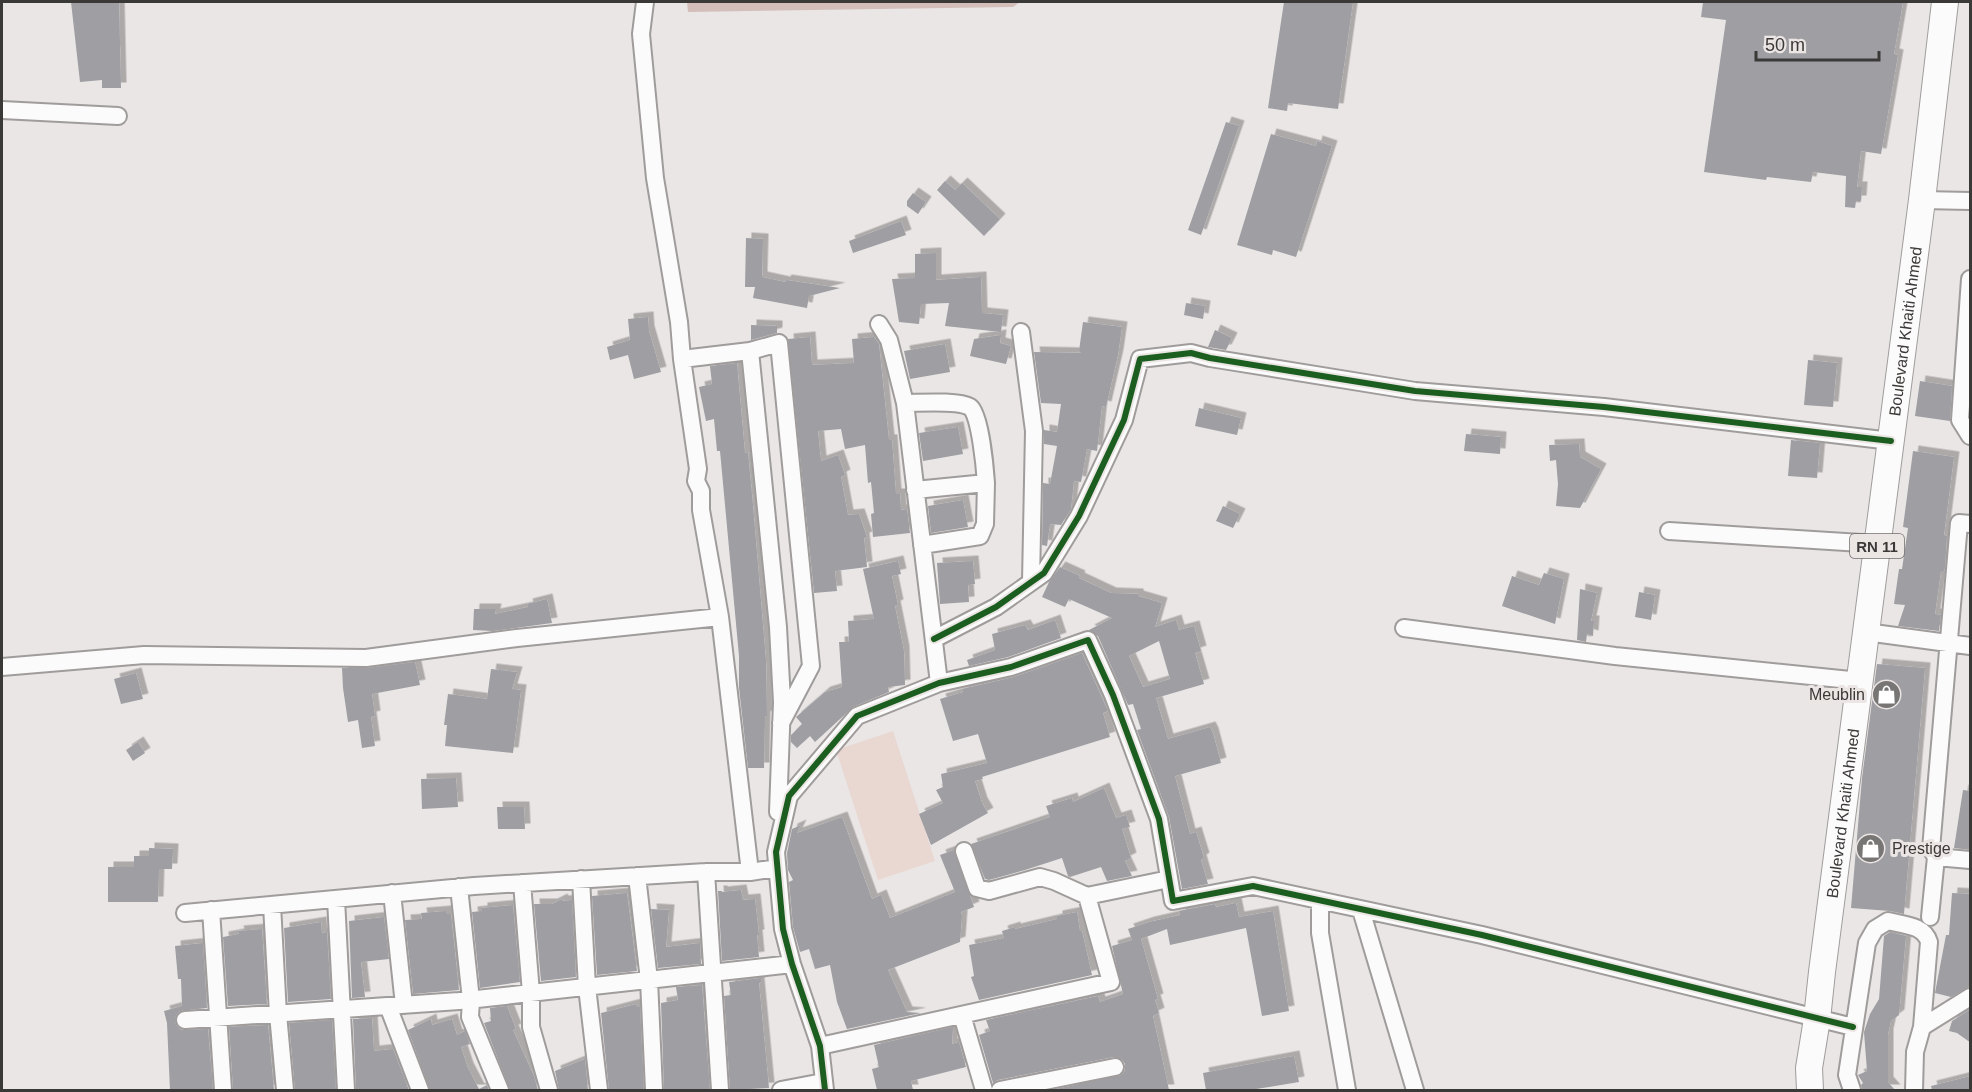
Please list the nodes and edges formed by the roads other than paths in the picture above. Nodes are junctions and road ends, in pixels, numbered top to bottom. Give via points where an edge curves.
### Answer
1 (645, 2) edge
2 (1945, 2) edge
3 (2, 110) edge
4 (118, 116) dead end
5 (1923, 200) junction
6 (1971, 201) edge
7 (1971, 279) edge
8 (879, 324) dead end
9 (1021, 332) dead end
10 (750, 351) junction
11 (682, 359) junction
12 (905, 403) junction
13 (1971, 436) edge
14 (1891, 441) junction
15 (986, 483) junction
16 (915, 490) junction
17 (1971, 524) edge
18 (1669, 531) dead end
19 (1877, 544) junction
20 (922, 545) junction
21 (1031, 582) junction
22 (720, 617) junction
23 (1404, 628) dead end
24 (1866, 632) junction
25 (934, 639) junction
26 (1950, 643) junction
27 (1971, 646) edge
28 (2, 667) edge
29 (1860, 681) junction
30 (939, 683) junction
31 (781, 723) junction
32 (964, 851) dead end
33 (1936, 857) junction
34 (777, 860) junction
35 (1971, 860) edge
36 (706, 872) junction
37 (750, 872) junction
38 (637, 876) junction
39 (581, 879) junction
40 (1169, 879) junction
41 (522, 883) junction
42 (459, 887) junction
43 (392, 893) junction
44 (1087, 896) junction
45 (336, 899) junction
46 (1320, 901) junction
47 (272, 904) junction
48 (211, 910) junction
49 (1361, 910) junction
50 (185, 913) dead end
51 (1930, 917) dead end
52 (792, 964) junction
53 (712, 973) junction
54 (649, 980) junction
55 (587, 987) junction
56 (531, 993) junction
57 (1971, 997) edge
58 (471, 1000) junction
59 (396, 1006) junction
60 (342, 1010) junction
61 (278, 1014) junction
62 (962, 1015) junction
63 (218, 1018) junction
64 (1817, 1019) junction
65 (185, 1020) dead end
66 (1853, 1028) junction
67 (1922, 1028) junction
68 (820, 1046) junction
69 (1115, 1067) dead end
70 (824, 1086) edge
71 (223, 1090) edge
72 (285, 1090) edge
73 (346, 1090) edge
74 (420, 1090) edge
75 (500, 1090) edge
76 (549, 1090) edge
77 (599, 1090) edge
78 (654, 1090) edge
79 (720, 1090) edge
80 (780, 1090) edge
81 (984, 1090) edge
82 (1000, 1090) edge
83 (1347, 1090) edge
84 (1415, 1090) edge
85 (1810, 1090) edge
86 (1852, 1090) edge
87 (1914, 1090) edge

1 - 11 street via 641,34 655,178
2 - 5 highway, Boulevard Khaiti Ahmed / RN 11
3 - 4 street
5 - 6 street
5 - 14 highway, Boulevard Khaiti Ahmed / RN 11
7 - 13 street via 1960,420
8 - 12 street via 889,340
9 - 21 street via 1034,431
10 - 11 street
10 - 31 street via 778,627
10 - 31 street via 779,343 811,666
11 - 22 street via 698,469 696,481 701,491
12 - 15 street via 970,407 974,411
12 - 16 street
14 - 19 highway, Boulevard Khaiti Ahmed / RN 11
14 - 21 street via 1604,407 1415,391 1191,353 1140,359 1124,420 1079,516 1044,573
15 - 16 street
15 - 20 street via 985,524 980,536
16 - 20 street
17 - 26 street via 1959,523
18 - 19 street
19 - 24 highway, Boulevard Khaiti Ahmed / RN 11
20 - 25 street
21 - 25 street via 996,607
22 - 28 street via 366,658 144,655
22 - 37 street
23 - 29 street via 1615,656
24 - 26 street
24 - 29 highway, Boulevard Khaiti Ahmed / RN 11
25 - 30 street
26 - 27 street
26 - 33 street via 1931,849
29 - 64 highway, Boulevard Khaiti Ahmed / RN 11
30 - 34 street via 857,716 789,796
30 - 40 street via 1011,667 1088,640 1159,819
31 - 34 street
32 - 44 street via 977,888 989,891 1040,877
33 - 35 street
33 - 51 street
34 - 37 street
34 - 52 street via 783,929
36 - 37 street
36 - 38 street
36 - 53 street
38 - 39 street
38 - 54 street
39 - 41 street
39 - 55 street
40 - 44 street
40 - 46 street via 1173,901 1253,886
41 - 42 street
41 - 56 street
42 - 43 street
42 - 58 street
43 - 45 street
43 - 59 street
44 - 62 street via 1111,982
45 - 47 street
45 - 60 street
46 - 49 street
46 - 83 street via 1320,933
47 - 48 street
47 - 61 street
48 - 50 street
48 - 63 street
49 - 64 street via 1482,935
49 - 84 street
52 - 53 street
52 - 68 street
53 - 54 street
53 - 79 street
54 - 55 street
54 - 78 street
55 - 56 street
55 - 77 street
56 - 58 street
56 - 76 street via 531,1027
57 - 67 street
58 - 59 street
58 - 75 street via 470,1017
59 - 60 street
59 - 74 street
60 - 61 street
60 - 73 street
61 - 63 street
61 - 72 street
62 - 68 street
62 - 81 street
63 - 65 street
63 - 71 street
64 - 66 street
64 - 85 highway, Boulevard Khaiti Ahmed / RN 11 via 1809,1068
66 - 67 street via 1867,943 1875,929 1888,921 1921,929 1929,942
66 - 86 street via 1847,1076
67 - 87 street via 1915,1052
68 - 70 street
69 - 82 street
70 - 80 street

